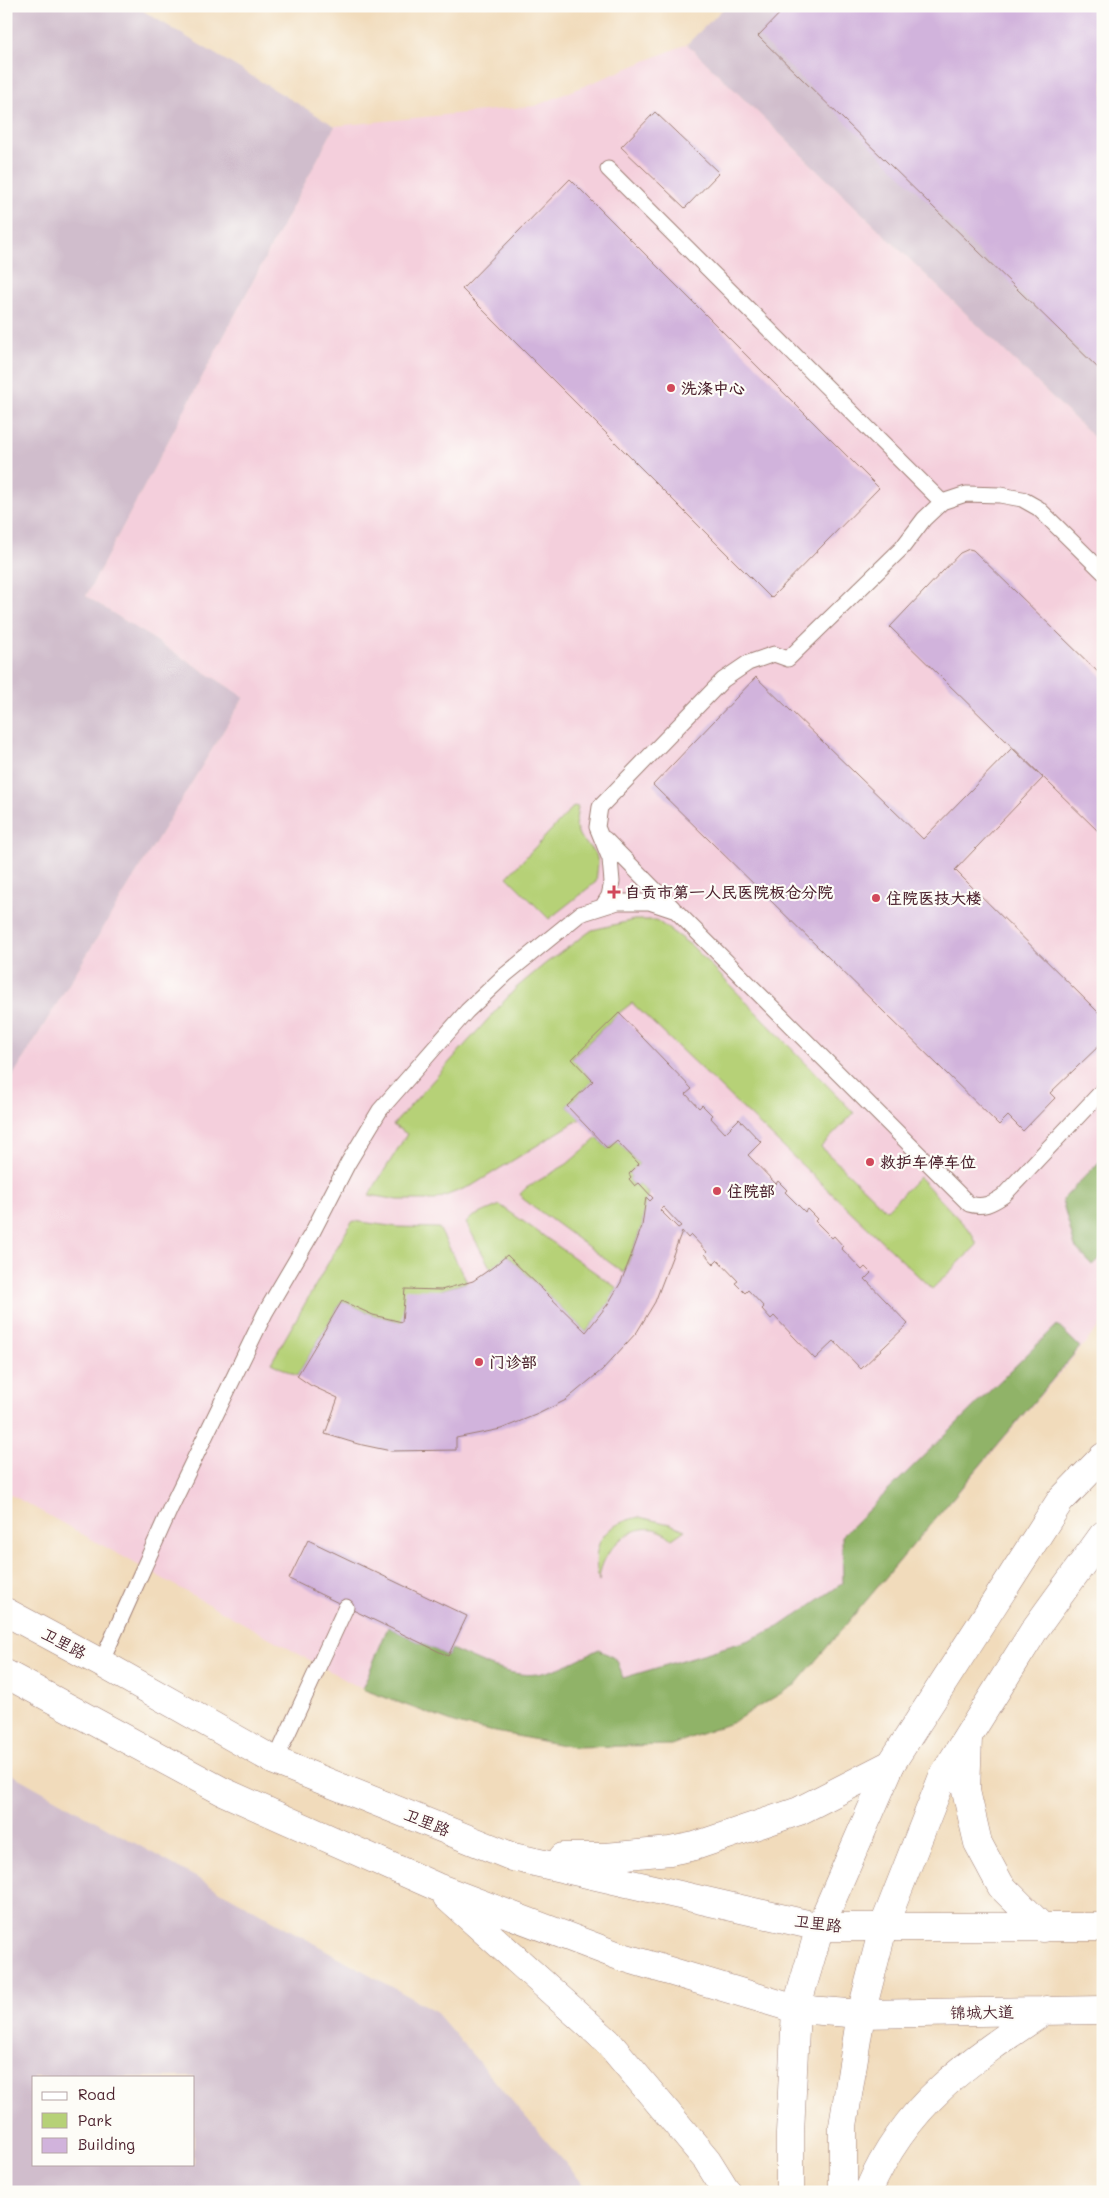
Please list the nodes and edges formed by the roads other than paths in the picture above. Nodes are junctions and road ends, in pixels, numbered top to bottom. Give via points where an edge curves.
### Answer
1 (608, 169) dead end
2 (942, 502) junction
3 (1103, 572) edge
4 (601, 834) junction
5 (602, 907) junction
6 (676, 911) junction
7 (1103, 1090) edge
8 (1103, 1457) edge
9 (1103, 1535) edge
10 (346, 1607) dead end
11 (6, 1612) edge
12 (101, 1663) junction
13 (6, 1674) edge
14 (968, 1737) junction
15 (275, 1761) junction
16 (891, 1764) junction
17 (513, 1857) junction
18 (437, 1888) junction
19 (820, 1927) junction
20 (1103, 1927) edge
21 (883, 1928) junction
22 (1043, 1928) junction
23 (796, 2009) junction
24 (1046, 2010) junction
25 (1103, 2010) edge
26 (861, 2014) junction
27 (727, 2192) edge
28 (790, 2192) edge
29 (843, 2192) edge
30 (868, 2192) edge

1 - 2 lane
2 - 3 lane via 966,494 1022,499 1038,508
2 - 4 lane via 902,548 788,659 774,654 748,663 723,680 600,807 598,827
4 - 5 lane via 610,859 612,882
4 - 6 lane
5 - 6 lane via 618,902 649,902
5 - 12 lane via 580,914 505,975 467,1011 380,1110 265,1313 170,1509
6 - 7 lane via 968,1204 980,1207 1003,1196
8 - 16 main road via 1060,1502
9 - 14 main road via 1035,1629
10 - 15 lane
11 - 12 main road, 卫里路
12 - 15 main road, 卫里路
13 - 18 main road via 222,1791
14 - 21 main road via 943,1776
14 - 22 main road via 966,1791 978,1843 1001,1886
15 - 17 main road, 卫里路
16 - 17 main road via 798,1810 695,1846 606,1857
16 - 19 main road
17 - 19 main road, 卫里路
18 - 23 main road via 619,1956
18 - 27 main road via 608,2042 707,2160
19 - 21 main road, 卫里路
19 - 23 main road
20 - 22 main road
21 - 22 main road
21 - 26 main road
23 - 26 main road
23 - 28 main road
24 - 25 main road, 锦城大道
24 - 26 main road, 锦城大道
24 - 30 main road via 947,2080 927,2100 902,2132
26 - 29 main road via 843,2126

